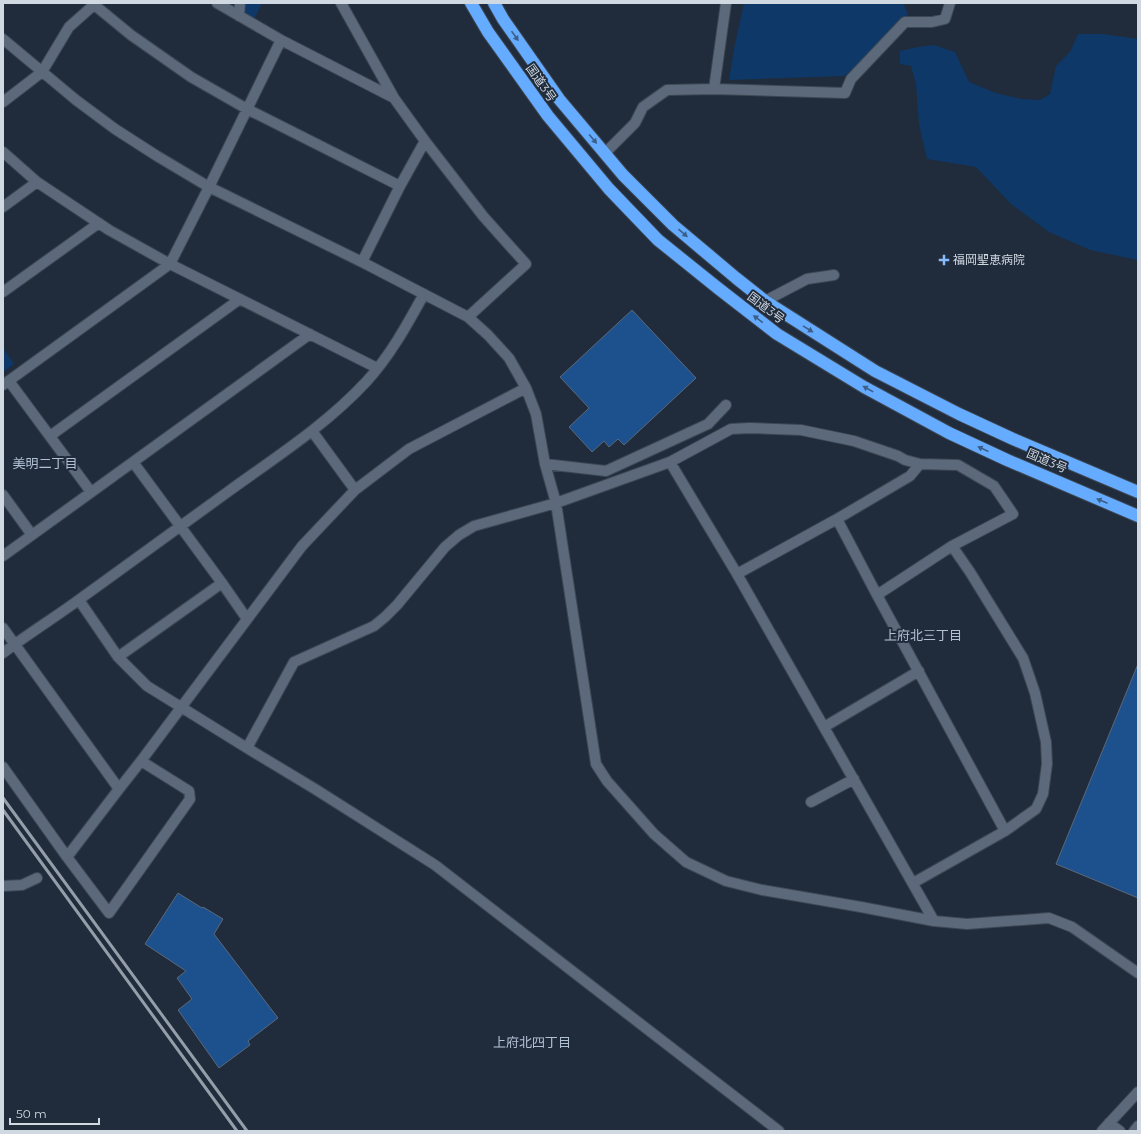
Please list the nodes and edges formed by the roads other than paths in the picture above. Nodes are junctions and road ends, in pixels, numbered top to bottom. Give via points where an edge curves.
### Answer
1 (217, 3) edge
2 (240, 3) edge
3 (341, 3) edge
4 (471, 3) edge
5 (494, 3) edge
6 (726, 3) edge
7 (950, 3) edge
8 (94, 4) edge
9 (238, 16) junction
10 (3, 39) edge
11 (280, 40) junction
12 (42, 72) junction
13 (714, 89) junction
14 (394, 98) junction
15 (3, 102) edge
16 (247, 109) junction
17 (425, 141) junction
18 (3, 152) edge
19 (605, 153) junction
20 (37, 182) junction
21 (209, 186) junction
22 (400, 186) junction
23 (3, 207) edge
24 (99, 223) junction
25 (362, 262) junction
26 (170, 264) junction
27 (834, 275) dead end
28 (3, 292) edge
29 (424, 294) junction
30 (240, 298) junction
31 (765, 301) junction
32 (468, 317) junction
33 (310, 334) junction
34 (377, 368) junction
35 (6, 383) edge
36 (526, 388) junction
37 (726, 405) dead end
38 (312, 431) junction
39 (50, 436) junction
40 (133, 462) junction
41 (670, 462) junction
42 (545, 464) junction
43 (920, 464) junction
44 (355, 490) junction
45 (91, 492) junction
46 (1138, 492) edge
47 (3, 495) edge
48 (556, 503) junction
49 (1138, 516) edge
50 (838, 519) junction
51 (180, 526) junction
52 (32, 535) junction
53 (952, 546) junction
54 (3, 556) edge
55 (737, 574) junction
56 (222, 582) junction
57 (877, 595) junction
58 (79, 600) junction
59 (247, 619) junction
60 (3, 628) edge
61 (15, 644) junction
62 (3, 653) edge
63 (118, 657) junction
64 (919, 672) junction
65 (181, 707) junction
66 (824, 727) junction
67 (247, 748) junction
68 (142, 761) junction
69 (3, 768) edge
70 (854, 779) junction
71 (119, 789) junction
72 (811, 802) dead end
73 (1005, 831) junction
74 (67, 857) junction
75 (37, 878) dead end
76 (913, 883) junction
77 (3, 886) edge
78 (934, 921) junction
79 (1138, 973) edge
80 (1138, 1092) edge
81 (1109, 1123) junction
82 (1138, 1126) edge
83 (779, 1131) edge
84 (1102, 1131) edge
85 (1120, 1131) edge
86 (1134, 1131) edge

1 - 9 street
2 - 9 street
3 - 14 street
49 -> 4 highway, 国道3号 via 949,433 777,334 724,294 658,240 609,189 548,116 488,32
5 -> 19 highway, 国道3号 via 559,99
6 - 13 street
7 - 13 street via 945,19 932,22 905,22 851,79 845,93
8 - 12 street via 68,27
8 - 16 street via 131,35 191,77
9 - 11 street
10 - 12 street
11 - 14 street
11 - 16 street
12 - 15 street
12 - 21 street via 115,129
13 - 19 street via 667,90 643,107 635,123
14 - 17 street
16 - 21 street
16 - 22 street
17 - 22 street
17 - 32 street via 483,216 526,264
18 - 20 street
19 -> 31 highway, 国道3号 via 623,175 673,225
20 - 23 street
20 - 24 street
21 - 25 street
21 - 26 street
22 - 25 street
24 - 26 street
24 - 28 street
25 - 29 street
26 - 30 street
26 - 35 street
27 - 31 street via 807,279
29 - 32 street
29 - 34 street via 401,335
30 - 33 street
30 - 39 street
31 -> 46 highway, 国道3号 via 875,372 1012,439
32 - 36 street via 509,358
33 - 34 street
33 - 40 street
34 - 38 street via 341,407
35 - 39 street
36 - 42 street via 536,414
36 - 44 street via 409,449
37 - 42 street via 708,424 606,471
38 - 44 street
38 - 51 street
39 - 45 street
40 - 45 street
40 - 51 street
41 - 43 street via 731,429 750,428 801,430 854,441
41 - 48 street
41 - 55 street
42 - 48 street
43 - 50 street via 910,476
43 - 53 street via 958,465 994,486 1013,514
44 - 59 street via 302,546
45 - 52 street
47 - 52 street
48 - 67 street via 474,526 459,535 445,547 397,605 374,626 294,662
48 - 78 street via 596,764 606,781 654,834 686,862 726,881 762,890
50 - 55 street
50 - 57 street
51 - 56 street
51 - 58 street
52 - 54 street
53 - 57 street
53 - 73 street via 1022,658 1035,693 1046,742 1047,764 1043,794 1036,809
55 - 66 street
56 - 59 street
56 - 63 street
57 - 64 street
58 - 61 street
58 - 63 street
59 - 65 street
60 - 61 street
61 - 62 street
61 - 71 street
63 - 65 street via 147,686
64 - 66 street
64 - 73 street
65 - 67 street
65 - 68 street
66 - 70 street
67 - 83 street via 435,866
68 - 71 street
68 - 74 street via 189,791 190,799 109,913
69 - 74 street
70 - 72 street
70 - 76 street
71 - 74 street
73 - 76 street
75 - 77 street via 22,885
76 - 78 street
78 - 79 street via 967,924 1049,918 1072,927
80 - 81 street
81 - 84 street
81 - 85 street
82 - 86 street

